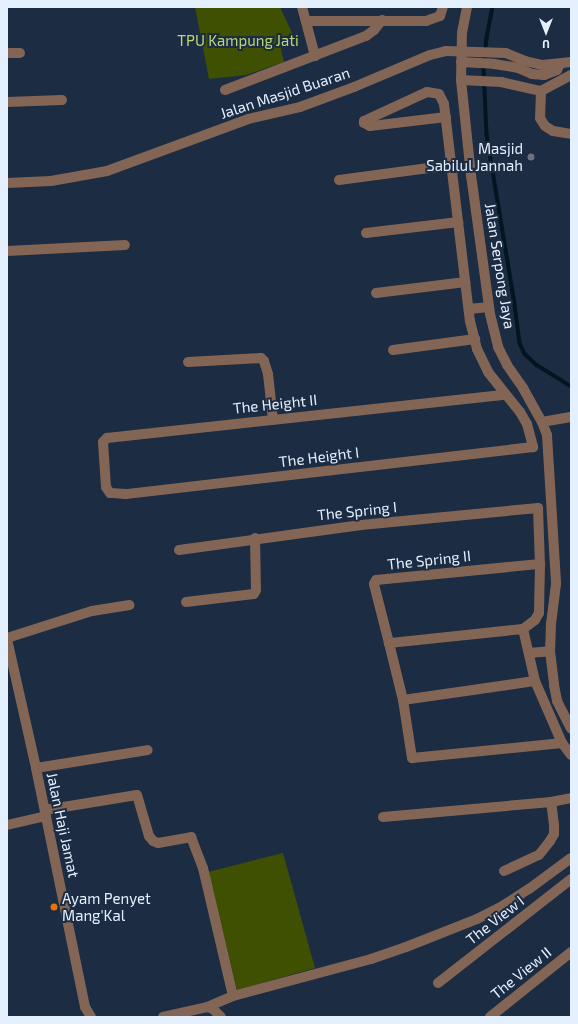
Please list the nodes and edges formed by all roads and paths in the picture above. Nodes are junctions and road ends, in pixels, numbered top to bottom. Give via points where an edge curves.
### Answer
1 (302, 7) edge
2 (443, 7) edge
3 (466, 7) edge
4 (382, 20) junction
5 (306, 21) junction
6 (7, 53) edge
7 (20, 53) dead end
8 (315, 56) junction
9 (461, 62) junction
10 (571, 62) edge
11 (560, 64) junction
12 (571, 75) edge
13 (461, 80) junction
14 (225, 90) dead end
15 (541, 91) junction
16 (62, 100) dead end
17 (7, 102) edge
18 (446, 117) junction
19 (571, 134) edge
20 (451, 165) junction
21 (339, 180) dead end
22 (7, 183) edge
23 (458, 222) junction
24 (366, 233) dead end
25 (125, 245) dead end
26 (7, 251) edge
27 (465, 282) junction
28 (376, 293) dead end
29 (489, 306) junction
30 (469, 309) junction
31 (475, 339) junction
32 (393, 350) dead end
33 (188, 362) dead end
34 (505, 394) junction
35 (571, 418) edge
36 (273, 420) junction
37 (542, 422) junction
38 (110, 492) joint
39 (255, 538) junction
40 (179, 550) dead end
41 (540, 564) junction
42 (186, 602) dead end
43 (130, 605) dead end
44 (524, 629) junction
45 (7, 638) edge
46 (389, 643) junction
47 (550, 651) junction
48 (528, 653) junction
49 (534, 682) junction
50 (403, 700) junction
51 (571, 729) edge
52 (562, 743) junction
53 (148, 750) dead end
54 (571, 755) edge
55 (36, 768) junction
56 (571, 798) edge
57 (551, 802) junction
58 (46, 813) junction
59 (383, 817) dead end
60 (7, 825) edge
61 (571, 858) edge
62 (504, 871) dead end
63 (571, 879) edge
64 (571, 952) edge
65 (438, 983) dead end
66 (233, 996) junction
67 (207, 1007) junction
68 (91, 1017) edge
69 (163, 1017) edge
70 (221, 1017) edge
71 (490, 1017) edge

1 - 5 street
2 - 4 street via 440,16 426,21
3 - 9 street, Jalan Serpong Jaya
4 - 5 street
4 - 8 street via 366,36
5 - 8 street
6 - 7 street
8 - 14 street
9 - 11 street via 494,64 544,75 557,70
9 - 13 street, Jalan Serpong Jaya
10 - 11 street, Jalan Masjid Buaran
11 - 22 street, Jalan Masjid Buaran, bridge via 542,65 506,53 446,51 430,54 300,107 248,119 107,171 51,181
12 - 15 street
13 - 15 street via 501,82
13 - 29 street, Jalan Serpong Jaya
15 - 19 street via 540,118 545,126 553,131
16 - 17 street
18 - 18 street via 370,126 364,123 427,92 439,94
18 - 20 street
20 - 21 street
20 - 23 street
23 - 24 street
23 - 27 street
25 - 26 street
27 - 28 street
27 - 30 street
29 - 30 street
29 - 37 street, Jalan Serpong Jaya via 498,347
30 - 31 street
31 - 32 street
31 - 34 street via 488,372
33 - 36 street via 262,358 268,374
34 - 36 street, The Height II
34 - 38 street, The Height I via 520,412 532,447 126,494
35 - 37 street
36 - 38 street, The Height II via 107,438 102,442 106,487
37 - 47 street, Jalan Serpong Jaya via 547,435 556,573
39 - 40 street, The Spring I
39 - 41 street, The Spring I via 538,508
39 - 42 street via 254,594
41 - 44 street via 539,613
41 - 46 street, The Spring II via 376,580 374,584
43 - 45 street via 92,611
44 - 46 street
44 - 48 street
45 - 55 street, Jalan Haji Jamat
46 - 50 street
47 - 48 street
47 - 51 street, Jalan Serpong Jaya via 557,701
48 - 49 street
49 - 50 street
49 - 52 street
50 - 52 street via 412,758
52 - 54 street
53 - 55 street
55 - 58 street, Jalan Haji Jamat
56 - 57 street
57 - 59 street
57 - 62 street via 554,834 550,841 539,855
58 - 60 street
58 - 66 street via 136,795 149,836 153,841 191,837 203,868
58 - 68 street, Jalan Haji Jamat via 85,1007
61 - 66 street via 529,889 477,919 371,959
63 - 65 street, The View I
64 - 71 street, The View II
66 - 67 street
67 - 69 street
67 - 70 street

